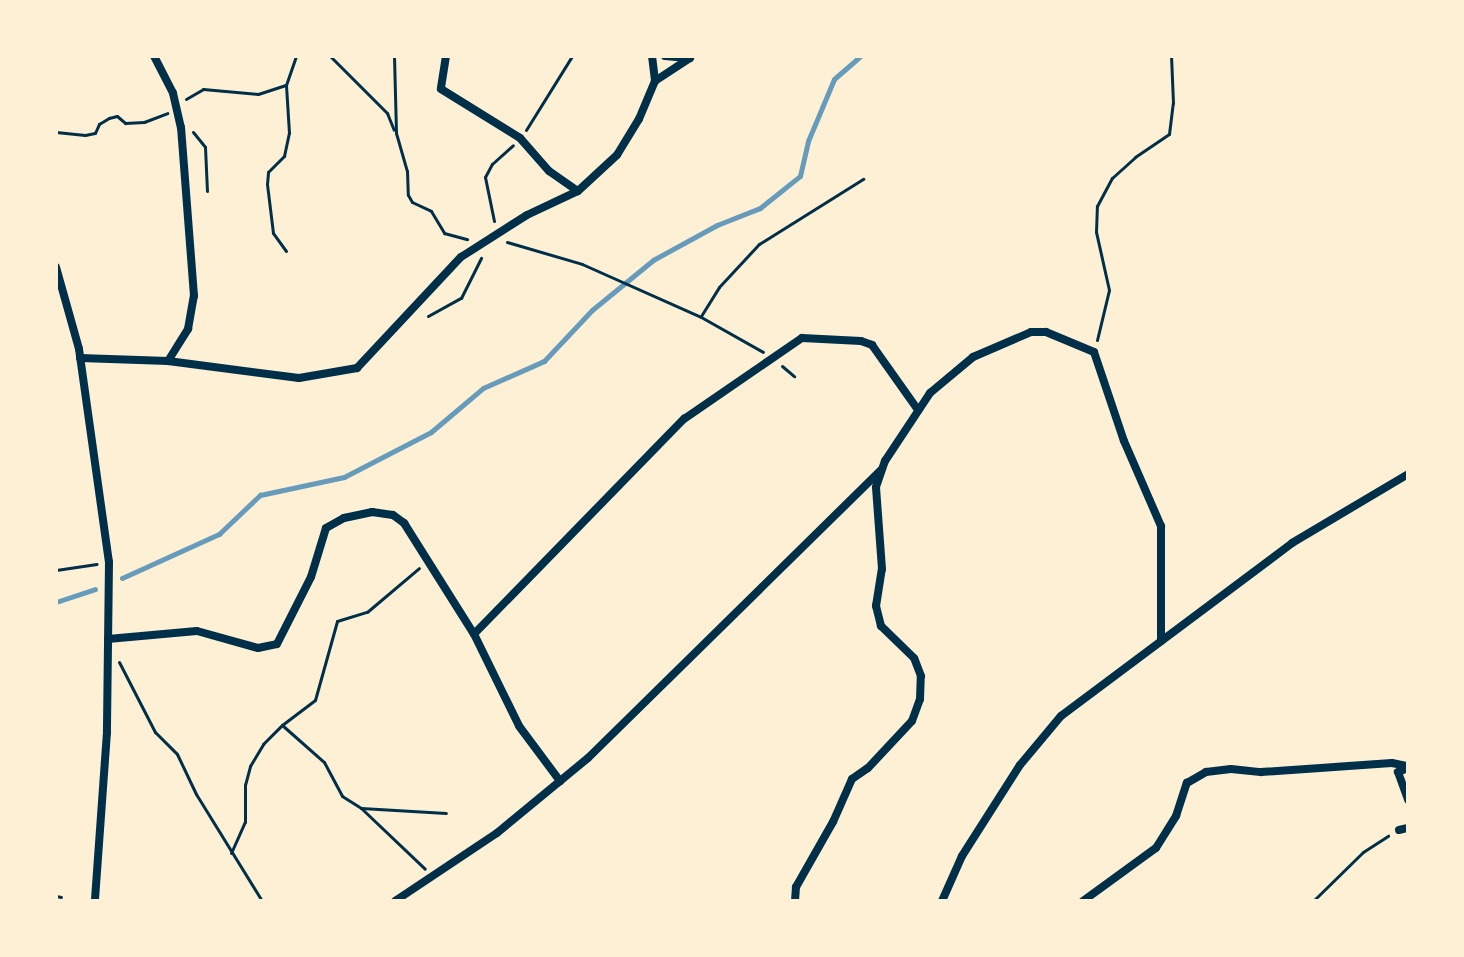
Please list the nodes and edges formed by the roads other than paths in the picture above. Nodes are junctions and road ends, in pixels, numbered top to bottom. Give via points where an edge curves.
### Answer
1 (154, 56) edge
2 (446, 56) edge
3 (652, 56) edge
4 (665, 56) edge
5 (692, 57) edge
6 (655, 81) junction
7 (578, 191) junction
8 (56, 267) edge
9 (67, 310) junction
10 (56, 311) edge
11 (80, 358) junction
12 (168, 361) junction
13 (918, 410) junction
14 (882, 470) junction
15 (1408, 474) edge
16 (474, 634) junction
17 (108, 639) junction
18 (1161, 641) junction
19 (1408, 767) edge
20 (560, 781) junction
21 (1408, 800) edge
22 (95, 901) edge
23 (395, 901) edge
24 (795, 901) edge
25 (942, 901) edge
26 (1083, 901) edge

1 - 12 street via 173,93 181,128 194,296 188,329
2 - 7 street via 441,89 520,138 549,171
3 - 6 street
4 - 5 street
5 - 6 street
6 - 7 street via 617,155
7 - 12 street via 527,215 461,257 357,368 299,378
8 - 9 street
9 - 10 street
9 - 11 street
11 - 12 street
11 - 17 street via 109,562
13 - 14 street
13 - 16 street via 872,345 802,338 684,419
13 - 18 street via 973,357 1031,332 1046,332 1094,352 1161,526
14 - 20 street
14 - 24 street via 876,487 882,569 876,606 881,626 914,658 921,676 920,699 912,721 852,779 796,887
15 - 18 street via 1292,543
16 - 17 street via 404,523 372,512 326,528 311,577 277,644 258,648 197,631
16 - 20 street via 519,726
17 - 22 street
18 - 25 street via 1041,737 962,856
19 - 21 street via 1398,772
19 - 26 street via 1392,763 1206,772 1187,783 1176,816 1156,848
20 - 23 street via 497,833

